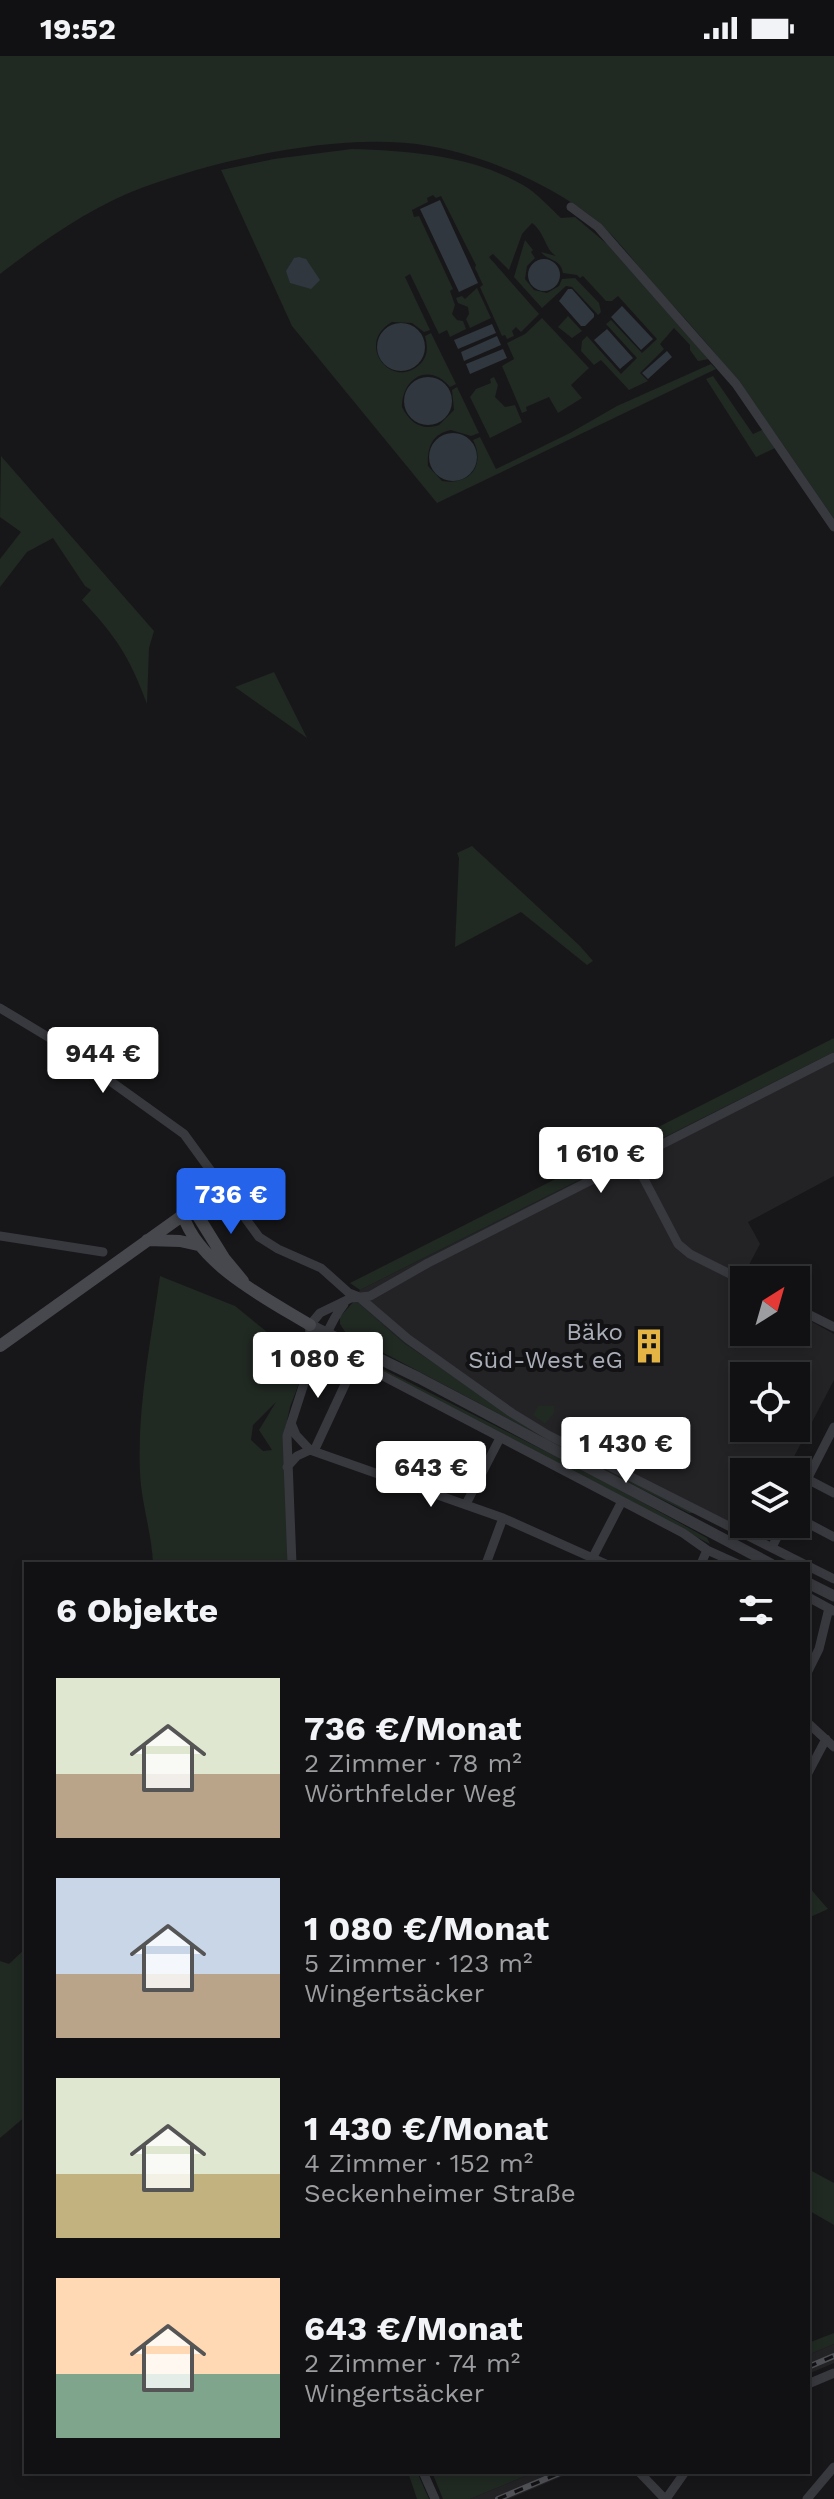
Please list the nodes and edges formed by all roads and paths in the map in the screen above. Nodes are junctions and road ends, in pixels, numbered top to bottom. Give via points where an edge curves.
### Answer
1 (571, 207) dead end
2 (834, 527) edge
3 (0, 1008) edge
4 (834, 1057) edge
5 (634, 1160) junction
6 (188, 1212) junction
7 (0, 1236) edge
8 (147, 1240) junction
9 (198, 1245) junction
10 (103, 1252) dead end
11 (730, 1274) edge
12 (243, 1281) junction
13 (359, 1297) junction
14 (345, 1302) junction
15 (810, 1315) edge
16 (310, 1325) junction
17 (834, 1327) edge
18 (327, 1333) junction
19 (0, 1346) edge
20 (341, 1354) dead end
21 (355, 1363) junction
22 (308, 1371) junction
23 (291, 1423) junction
24 (834, 1427) edge
25 (500, 1438) junction
26 (824, 1447) junction
27 (312, 1450) junction
28 (834, 1453) edge
29 (287, 1467) junction
30 (810, 1473) edge
31 (810, 1481) edge
32 (834, 1493) edge
33 (622, 1501) junction
34 (466, 1504) junction
35 (503, 1518) junction
36 (810, 1524) edge
37 (834, 1537) edge
38 (777, 1538) edge
39 (772, 1547) junction
40 (707, 1550) junction
41 (580, 1552) junction
42 (593, 1557) junction
43 (292, 1562) edge
44 (487, 1562) edge
45 (578, 1562) edge
46 (602, 1562) edge
47 (702, 1562) edge
48 (734, 1562) edge
49 (767, 1562) edge
50 (800, 1562) edge
51 (810, 1567) edge
52 (834, 1579) edge
53 (810, 1585) edge
54 (810, 1598) edge
55 (832, 1605) edge
56 (810, 1667) edge
57 (810, 1725) edge
58 (830, 1743) edge
59 (810, 1770) edge
60 (834, 2373) edge
61 (810, 2383) edge
62 (834, 2467) edge
63 (424, 2474) edge
64 (641, 2474) edge
65 (684, 2474) edge
66 (435, 2499) edge
67 (665, 2499) edge
68 (807, 2499) edge

1 - 2 street via 598,227 736,384
3 - 13 street via 167,1120 206,1161 267,1243 309,1261
4 - 5 street
5 - 11 street via 678,1244
5 - 13 street via 370,1296
6 - 8 main road
6 - 9 main road via 188,1231
6 - 12 main road
7 - 10 street
8 - 9 main road
8 - 19 main road
9 - 12 main road
12 - 16 main road
13 - 14 street
13 - 39 street via 408,1339 548,1435
14 - 16 street via 320,1313
14 - 18 street
15 - 17 street
16 - 18 street
16 - 22 street
18 - 22 street
18 - 49 street
20 - 21 street
21 - 25 street
21 - 27 street
22 - 23 street
23 - 27 street
23 - 29 street
24 - 26 street
25 - 33 street
25 - 34 street
26 - 28 street
26 - 30 street
27 - 29 street
27 - 34 street
29 - 43 street
31 - 32 street
33 - 40 street
33 - 42 street
34 - 35 street
35 - 41 street
35 - 44 street
36 - 37 street
38 - 39 street
39 - 50 street
40 - 47 street
40 - 48 street
41 - 42 street
41 - 45 street
42 - 46 street
51 - 52 street
53 - 55 street
54 - 55 street
55 - 56 street
57 - 58 street
58 - 59 street
60 - 61 street
62 - 68 street
63 - 66 street
64 - 67 street
65 - 67 street

